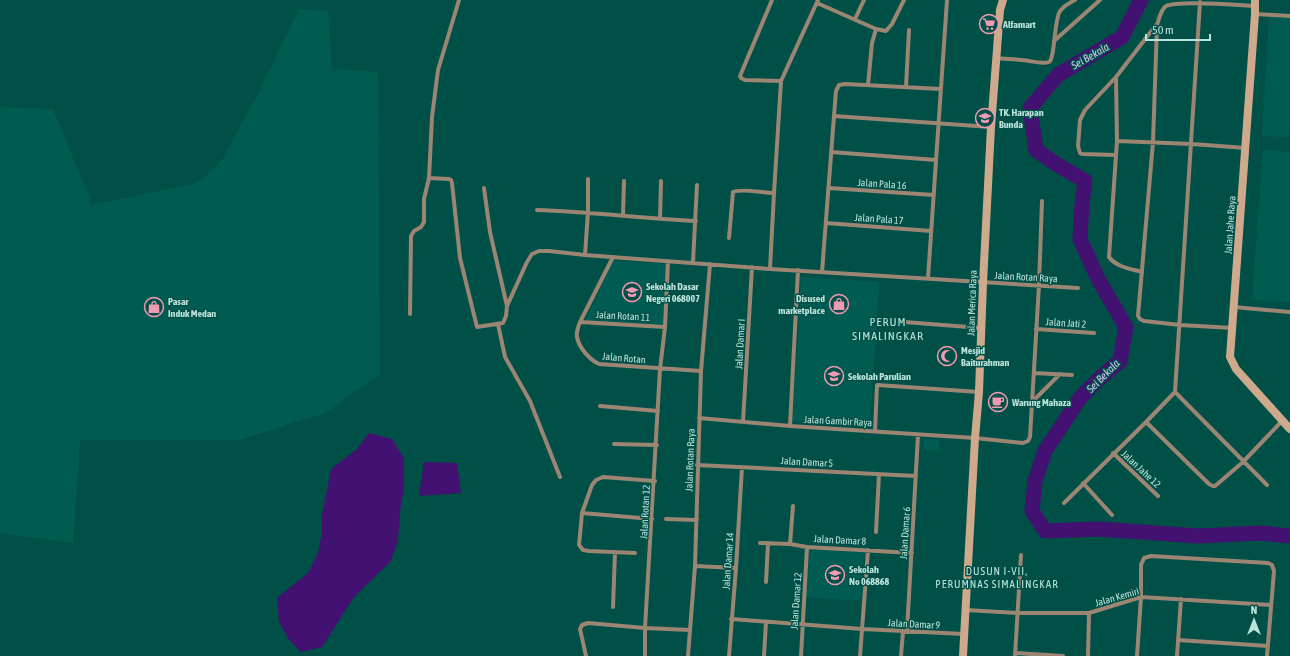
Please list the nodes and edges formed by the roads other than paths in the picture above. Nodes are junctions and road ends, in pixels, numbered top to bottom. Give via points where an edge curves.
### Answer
1 (459, 0) edge
2 (772, 0) edge
3 (864, 0) edge
4 (904, 0) edge
5 (947, 0) edge
6 (1003, 0) edge
7 (1075, 0) edge
8 (1100, 0) edge
9 (818, 1) edge
10 (1200, 2) junction
11 (1255, 7) edge
12 (1290, 16) edge
13 (855, 19) junction
14 (1156, 25) junction
15 (876, 29) junction
16 (909, 30) dead end
17 (1054, 41) junction
18 (996, 58) junction
19 (1116, 77) junction
20 (781, 81) junction
21 (868, 86) junction
22 (906, 87) junction
23 (941, 89) junction
24 (834, 116) junction
25 (938, 124) junction
26 (991, 127) junction
27 (1117, 141) junction
28 (1153, 142) junction
29 (1192, 144) junction
30 (1246, 148) junction
31 (831, 152) junction
32 (1116, 155) junction
33 (936, 160) junction
34 (429, 178) junction
35 (588, 179) dead end
36 (624, 181) dead end
37 (662, 181) dead end
38 (697, 185) dead end
39 (484, 188) dead end
40 (829, 188) junction
41 (774, 194) junction
42 (934, 195) junction
43 (1042, 201) dead end
44 (537, 210) dead end
45 (588, 212) junction
46 (623, 216) junction
47 (660, 219) junction
48 (696, 221) junction
49 (826, 223) junction
50 (931, 230) junction
51 (729, 238) dead end
52 (586, 255) junction
53 (613, 257) junction
54 (668, 261) junction
55 (693, 262) junction
56 (710, 264) junction
57 (752, 267) junction
58 (770, 269) junction
59 (798, 270) junction
60 (822, 272) junction
61 (1142, 272) junction
62 (928, 278) junction
63 (983, 283) junction
64 (1039, 285) junction
65 (1078, 288) dead end
66 (507, 306) junction
67 (1234, 307) junction
68 (1290, 312) edge
69 (410, 314) dead end
70 (879, 320) dead end
71 (580, 322) junction
72 (498, 324) junction
73 (1180, 326) junction
74 (665, 327) junction
75 (981, 328) junction
76 (1232, 328) junction
77 (1036, 329) junction
78 (1094, 333) dead end
79 (660, 369) junction
80 (701, 371) junction
81 (1034, 373) junction
82 (1060, 374) junction
83 (1072, 375) dead end
84 (979, 392) junction
85 (1175, 392) junction
86 (1033, 401) junction
87 (600, 406) dead end
88 (658, 411) junction
89 (699, 418) junction
90 (1282, 421) junction
91 (743, 422) junction
92 (1146, 422) junction
93 (790, 426) junction
94 (1290, 429) edge
95 (875, 431) junction
96 (918, 435) junction
97 (975, 438) junction
98 (614, 444) dead end
99 (657, 444) junction
100 (1113, 453) junction
101 (1243, 462) junction
102 (697, 465) junction
103 (742, 467) junction
104 (879, 474) junction
105 (916, 476) junction
106 (560, 477) dead end
107 (655, 481) junction
108 (1083, 483) junction
109 (1267, 485) dead end
110 (1158, 496) dead end
111 (1064, 503) dead end
112 (793, 506) dead end
113 (582, 512) junction
114 (1112, 515) dead end
115 (652, 519) junction
116 (666, 519) dead end
117 (697, 520) junction
118 (876, 532) dead end
119 (760, 543) dead end
120 (768, 543) junction
121 (790, 544) junction
122 (807, 547) junction
123 (868, 550) junction
124 (615, 552) junction
125 (635, 553) dead end
126 (912, 553) junction
127 (1021, 554) dead end
128 (695, 566) junction
129 (736, 568) junction
130 (766, 582) dead end
131 (1141, 597) junction
132 (1181, 599) junction
133 (1271, 605) junction
134 (613, 607) dead end
135 (966, 610) junction
136 (1018, 613) junction
137 (1089, 613) junction
138 (731, 619) junction
139 (766, 622) junction
140 (802, 625) junction
141 (645, 628) junction
142 (690, 630) junction
143 (862, 630) junction
144 (905, 631) junction
145 (965, 634) junction
146 (1178, 640) junction
147 (1268, 646) junction
148 (1015, 655) edge
149 (586, 656) edge
150 (645, 656) edge
151 (688, 656) edge
152 (729, 656) edge
153 (764, 656) edge
154 (801, 656) edge
155 (860, 656) edge
156 (901, 656) edge
157 (963, 656) edge
158 (1063, 656) edge
159 (1088, 656) edge
160 (1137, 656) edge
161 (1177, 656) edge
162 (1267, 656) edge

1 - 34 street via 438,70 432,117
2 - 20 street via 740,76 745,80
3 - 13 street
4 - 15 street via 890,28 886,31
5 - 23 street
6 - 18 street, Jalan Merica Raya
7 - 17 street via 1060,12
8 - 17 street
9 - 13 street
9 - 20 street
10 - 11 street
10 - 14 street via 1171,2 1164,7
10 - 29 street
11 - 12 street
11 - 30 street, Jalan Jahe Raya
13 - 15 street
14 - 19 street
14 - 28 street
15 - 21 street via 872,43
16 - 22 street
17 - 18 street via 1053,55 1049,62
18 - 26 street, Jalan Merica Raya
19 - 27 street
19 - 32 street via 1085,110 1080,120 1078,146 1082,154
20 - 41 street
21 - 22 street
21 - 24 street via 840,86 836,91
22 - 23 street
23 - 25 street
24 - 25 street
24 - 31 street
25 - 26 street
25 - 33 street
26 - 63 street, Jalan Merica Raya
27 - 28 street
27 - 32 street
28 - 29 street
28 - 61 street
29 - 30 street
29 - 73 street
30 - 67 street, Jalan Jahe Raya
31 - 33 street
31 - 40 street
32 - 61 street via 1109,257 1119,265
33 - 42 street
34 - 69 street via 424,199 424,222 411,236
34 - 72 street via 449,179 452,183 460,258 477,327
35 - 45 street
36 - 46 street
37 - 47 street
38 - 48 street
39 - 66 street via 490,232
40 - 42 street, Jalan Pala 16
40 - 49 street
41 - 51 street via 733,192
41 - 58 street
42 - 50 street
43 - 64 street
44 - 45 street
45 - 46 street
45 - 52 street
46 - 47 street
47 - 48 street
48 - 55 street
49 - 50 street, Jalan Pala 17
49 - 60 street
50 - 62 street
52 - 53 street, Jalan Rotan Raya
52 - 66 street, Jalan Rotan Raya via 549,251 532,254
53 - 54 street, Jalan Rotan Raya
53 - 71 street, Jalan Rotan
54 - 55 street, Jalan Rotan Raya
54 - 74 street, Jalan Rotan 12
55 - 56 street, Jalan Rotan Raya
56 - 57 street, Jalan Rotan Raya
56 - 80 street, Jalan Rotan Raya
57 - 58 street, Jalan Rotan Raya
57 - 91 street, Jalan Damar I
58 - 59 street, Jalan Rotan Raya
59 - 60 street, Jalan Rotan Raya
59 - 93 street
60 - 62 street, Jalan Rotan Raya
61 - 73 street via 1138,316 1140,319
62 - 63 street, Jalan Rotan Raya
63 - 64 street, Jalan Rotan Raya
63 - 75 street, Jalan Merica Raya
64 - 65 street, Jalan Rotan Raya
64 - 77 street
66 - 72 street via 505,320
67 - 68 street
67 - 76 street, Jalan Jahe Raya
70 - 75 street
71 - 74 street, Jalan Rotan 11
71 - 79 street, Jalan Rotan via 577,338 592,361 599,364
72 - 106 street via 505,357 530,401
73 - 76 street
73 - 85 street
74 - 79 street, Jalan Rotan 12
75 - 84 street, Jalan Merica Raya
76 - 90 street, Jalan Jahe Raya via 1230,357 1236,369
77 - 78 street, Jalan Jati 2
77 - 81 street
79 - 80 street, Jalan Rotan
79 - 88 street, Jalan Rotan 12
80 - 89 street, Jalan Rotan Raya
81 - 82 street
81 - 86 street
82 - 83 street
82 - 86 street
84 - 95 street via 877,385
84 - 97 street, Jalan Merica Raya
85 - 92 street
85 - 101 street
86 - 97 street, Jalan Gambir Raya via 1028,441 1023,443
87 - 88 street
88 - 99 street, Jalan Rotan 12
89 - 91 street, Jalan Gambir Raya
89 - 102 street, Jalan Rotan Raya
90 - 94 street, Jalan Jahe Raya
90 - 101 street
91 - 93 street, Jalan Gambir Raya
92 - 100 street
92 - 101 street via 1213,486
93 - 95 street, Jalan Gambir Raya
95 - 96 street, Jalan Gambir Raya
96 - 97 street, Jalan Gambir Raya
96 - 105 street, Jalan Damar 6
97 - 135 street, Jalan Merica Raya
98 - 99 street
99 - 107 street, Jalan Rotan 12
100 - 108 street
100 - 110 street, Jalan Jahe 12
101 - 109 street
102 - 103 street, Jalan Damar 5
102 - 117 street, Jalan Rotan Raya
103 - 104 street, Jalan Damar 5
103 - 129 street, Jalan Damar 14
104 - 105 street, Jalan Damar 5
104 - 118 street
105 - 126 street, Jalan Damar 6
107 - 113 street via 603,478 596,480
107 - 115 street, Jalan Rotan 12
108 - 111 street
108 - 114 street
112 - 121 street
113 - 115 street
113 - 124 street via 579,546 583,550
115 - 141 street, Jalan Rotan 12
116 - 117 street
117 - 128 street, Jalan Rotan Raya
119 - 120 street, Jalan Damar 8
120 - 121 street, Jalan Damar 8
120 - 130 street
121 - 122 street, Jalan Damar 8
122 - 123 street, Jalan Damar 8
122 - 140 street, Jalan Damar 12
123 - 126 street, Jalan Damar 8
123 - 143 street
124 - 125 street
124 - 134 street
126 - 144 street, Jalan Damar 6
127 - 136 street
128 - 129 street
128 - 142 street, Jalan Rotan Raya
129 - 138 street, Jalan Damar 14
131 - 132 street, Jalan Kemiri
131 - 133 street via 1141,565 1144,558 1151,556 1268,563 1274,571
131 - 137 street, Jalan Kemiri
131 - 160 street
132 - 133 street, Jalan Kemiri
132 - 146 street
133 - 147 street
135 - 136 street, Jalan Kemiri
135 - 145 street, Jalan Merica Raya
136 - 137 street, Jalan Kemiri
136 - 148 street
137 - 159 street
138 - 139 street
138 - 152 street, Jalan Damar 14
139 - 140 street
139 - 153 street
140 - 143 street, Jalan Damar 9
140 - 154 street, Jalan Damar 12
141 - 142 street
141 - 149 street via 588,623 582,625 580,629
141 - 150 street, Jalan Rotan 12
142 - 151 street, Jalan Rotan Raya
143 - 144 street, Jalan Damar 9
143 - 155 street
144 - 145 street, Jalan Damar 9
144 - 156 street, Jalan Damar 6
145 - 157 street, Jalan Merica Raya
146 - 147 street
146 - 161 street
147 - 162 street
148 - 158 street

